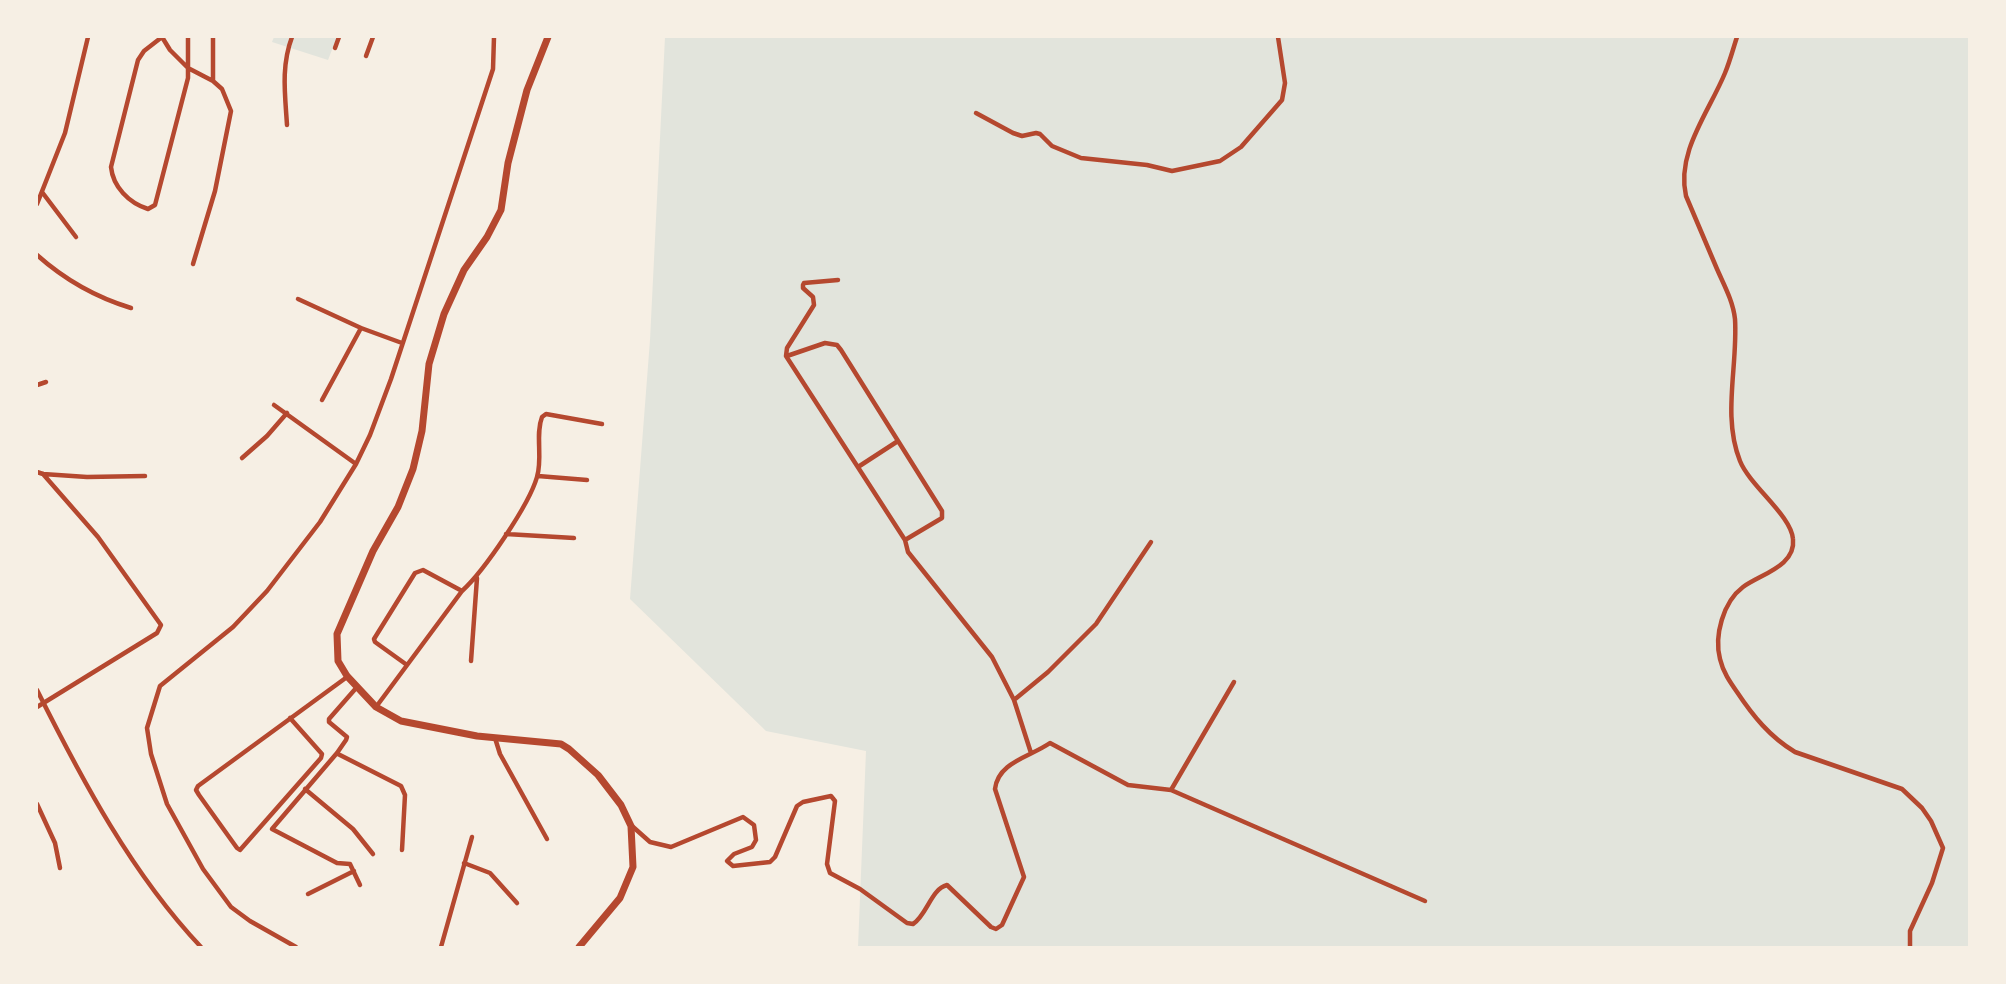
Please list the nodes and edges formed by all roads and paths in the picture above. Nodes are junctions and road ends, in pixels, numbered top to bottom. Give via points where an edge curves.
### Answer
1 (87, 37) edge
2 (162, 37) edge
3 (188, 37) edge
4 (213, 37) edge
5 (292, 37) edge
6 (339, 37) edge
7 (373, 37) edge
8 (494, 37) edge
9 (548, 37) edge
10 (1278, 37) edge
11 (1737, 37) edge
12 (335, 48) dead end
13 (366, 56) dead end
14 (188, 68) junction
15 (213, 81) junction
16 (976, 113) dead end
17 (287, 125) dead end
18 (42, 192) junction
19 (37, 204) edge
20 (76, 236) dead end
21 (37, 255) edge
22 (193, 264) dead end
23 (838, 280) dead end
24 (298, 299) dead end
25 (131, 308) dead end
26 (361, 328) junction
27 (402, 343) junction
28 (786, 356) junction
29 (46, 382) dead end
30 (37, 385) edge
31 (322, 400) dead end
32 (274, 405) dead end
33 (287, 413) junction
34 (602, 424) dead end
35 (898, 441) junction
36 (242, 458) dead end
37 (356, 464) junction
38 (859, 467) junction
39 (37, 472) edge
40 (43, 474) junction
41 (145, 476) dead end
42 (538, 476) junction
43 (587, 480) dead end
44 (506, 534) junction
45 (574, 538) dead end
46 (905, 540) junction
47 (1151, 542) dead end
48 (477, 577) junction
49 (462, 591) junction
50 (471, 661) dead end
51 (407, 665) junction
52 (347, 676) junction
53 (1234, 682) dead end
54 (356, 687) junction
55 (37, 690) edge
56 (1014, 700) junction
57 (43, 704) junction
58 (37, 707) edge
59 (376, 707) junction
60 (290, 718) junction
61 (495, 737) junction
62 (337, 753) junction
63 (1031, 753) junction
64 (306, 789) junction
65 (1171, 790) junction
66 (37, 804) edge
67 (631, 826) junction
68 (471, 837) dead end
69 (547, 838) dead end
70 (402, 850) dead end
71 (373, 855) dead end
72 (464, 863) junction
73 (60, 868) dead end
74 (354, 871) junction
75 (360, 885) dead end
76 (308, 894) dead end
77 (1425, 901) dead end
78 (517, 903) dead end
79 (201, 947) edge
80 (296, 947) edge
81 (440, 947) edge
82 (579, 947) edge
83 (1910, 947) edge

1 - 18 street via 65,133
2 - 14 street
2 - 14 street via 138,60 111,167 112,178 128,199 148,209 158,197
3 - 14 street
4 - 15 street
5 - 17 street via 284,70
6 - 12 street
7 - 13 street
8 - 27 street via 493,69
9 - 52 main road via 527,90 501,210 464,270 444,314 429,365 413,469 337,634 338,661
10 - 16 street via 1283,100 1241,147 1220,161 1172,171 1081,158 1052,146 1040,134 1013,134
11 - 83 street via 1689,151 1683,182 1735,317 1732,424 1736,448 1750,478 1788,524 1794,545 1790,556 1732,600 1718,637 1719,658 1742,700 1779,743 1902,789 1931,821 1942,848 1910,930
14 - 15 street
15 - 22 street via 232,111
18 - 19 street
18 - 20 street
21 - 25 street via 93,295
23 - 28 street via 804,283 814,305
24 - 26 street
26 - 27 street
26 - 31 street
27 - 37 street
28 - 35 street via 825,343 837,345
28 - 38 street
29 - 30 street
32 - 33 street
33 - 36 street
33 - 37 street
34 - 42 street via 542,417
35 - 38 street
35 - 46 street via 943,514
37 - 80 street via 320,522 267,590 233,627 160,686 147,728 167,804 203,869 231,906 250,922
38 - 46 street
39 - 40 street
40 - 41 street
40 - 57 street via 98,537 161,625 157,633
42 - 43 street
42 - 44 street
44 - 45 street
44 - 48 street
46 - 56 street via 908,552 992,657
47 - 56 street via 1096,624
48 - 49 street
48 - 50 street
49 - 51 street
49 - 51 street via 423,570 415,573 374,639
51 - 59 street
52 - 54 main road
52 - 60 street
53 - 65 street
54 - 59 main road
54 - 62 street via 329,719 347,737
55 - 57 street
56 - 63 street
57 - 58 street
57 - 79 street via 120,842
59 - 61 main road via 415,725
60 - 60 street via 196,790 237,848 321,758
61 - 67 main road via 561,744 569,749 597,775
61 - 69 street
62 - 64 street
62 - 70 street via 401,786 405,795
63 - 65 street via 1050,743 1128,785
63 - 67 street via 996,778 995,789 1024,877 996,929 947,886 940,888 913,924 830,873 827,864 835,801 831,796 797,806 775,857 764,864 733,866 727,861 756,841 754,825 743,817 671,847 650,842
64 - 71 street via 353,829
64 - 74 street via 272,829 337,863 350,864
65 - 77 street
66 - 73 street via 55,843
67 - 82 main road via 633,867 620,898
68 - 72 street
72 - 78 street via 490,873
72 - 81 street
74 - 75 street
74 - 76 street

